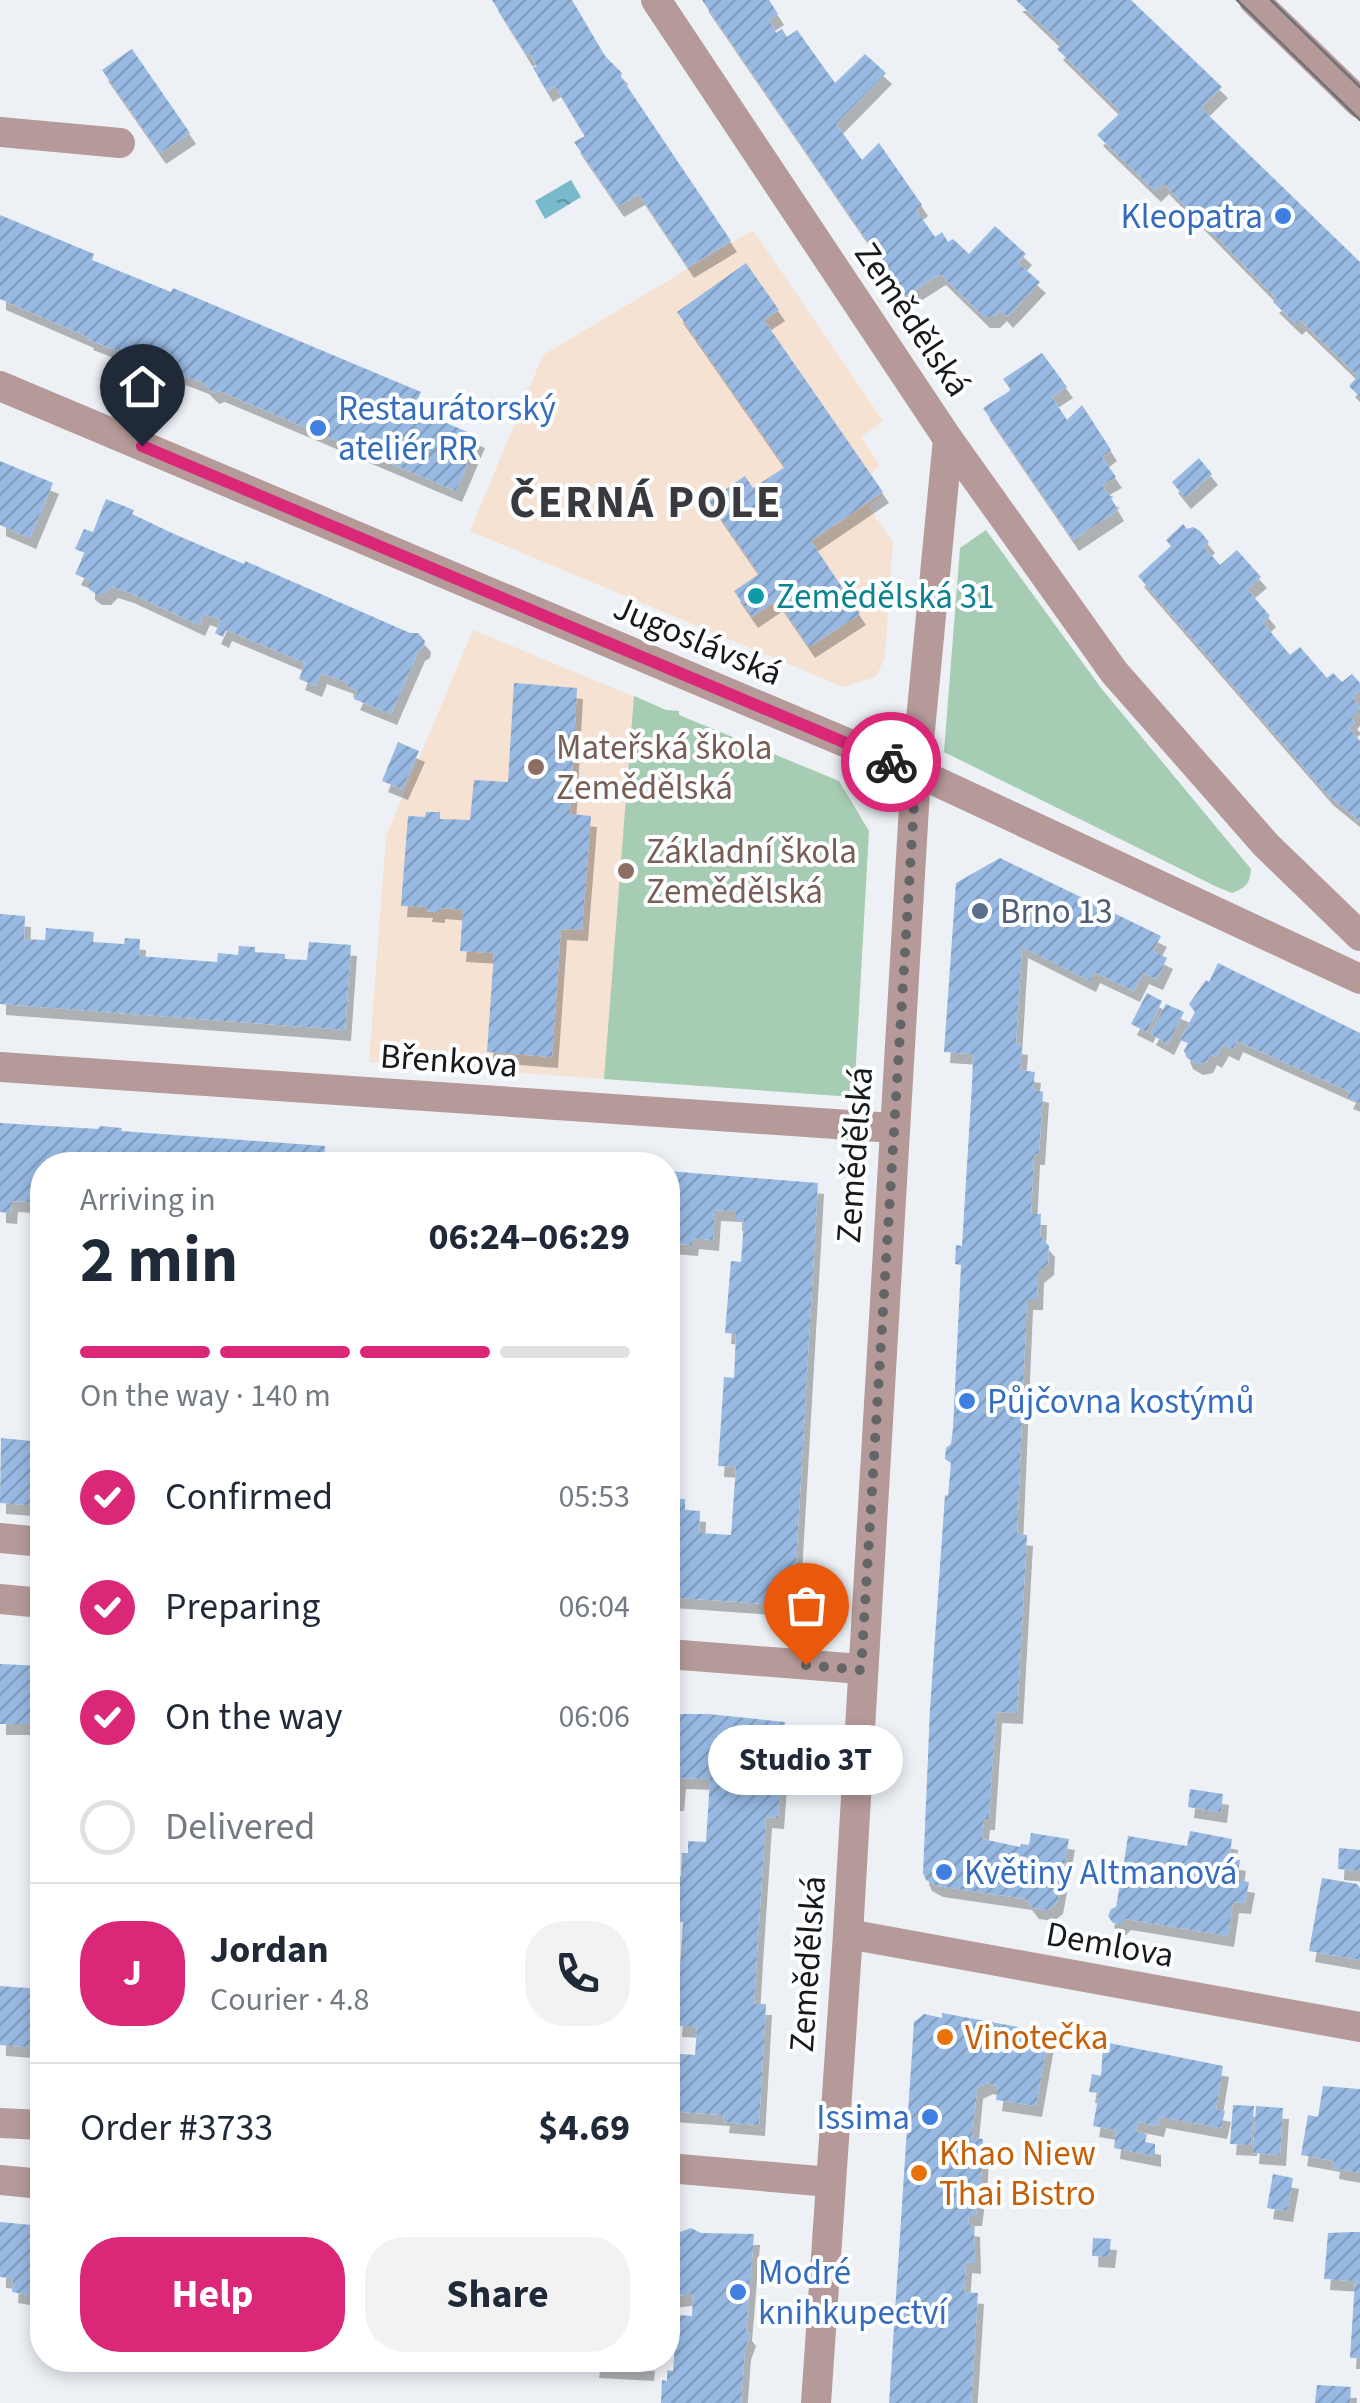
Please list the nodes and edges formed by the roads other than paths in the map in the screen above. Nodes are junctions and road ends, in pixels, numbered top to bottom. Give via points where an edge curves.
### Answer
1 (656, 0) edge
2 (1254, 0) edge
3 (1360, 103) edge
4 (0, 132) edge
5 (120, 143) dead end
6 (0, 386) edge
7 (948, 440) junction
8 (916, 772) junction
9 (1360, 936) edge
10 (1360, 978) edge
11 (0, 1067) edge
12 (893, 1128) junction
13 (0, 1538) edge
14 (30, 1541) edge
15 (0, 1600) edge
16 (30, 1602) edge
17 (680, 1655) edge
18 (861, 1670) junction
19 (848, 1934) junction
20 (1360, 2027) edge
21 (0, 2123) edge
22 (30, 2124) edge
23 (680, 2169) edge
24 (0, 2180) edge
25 (830, 2182) junction
26 (30, 2183) edge
27 (816, 2403) edge

1 - 7 street, Zemědělská
2 - 3 street
4 - 5 street
6 - 8 street, Jugoslávská
7 - 8 street, Zemědělská
7 - 9 street via 1114,672 1266,844
8 - 10 street, Jugoslávská
8 - 12 street, Zemědělská
11 - 12 street, Břenkova
12 - 18 street, Zemědělská
13 - 14 street
15 - 16 street
17 - 18 street
18 - 19 street, Zemědělská
19 - 20 street, Demlova
19 - 25 street, Zemědělská
21 - 22 street
23 - 25 street
24 - 26 street
25 - 27 street, Zemědělská

